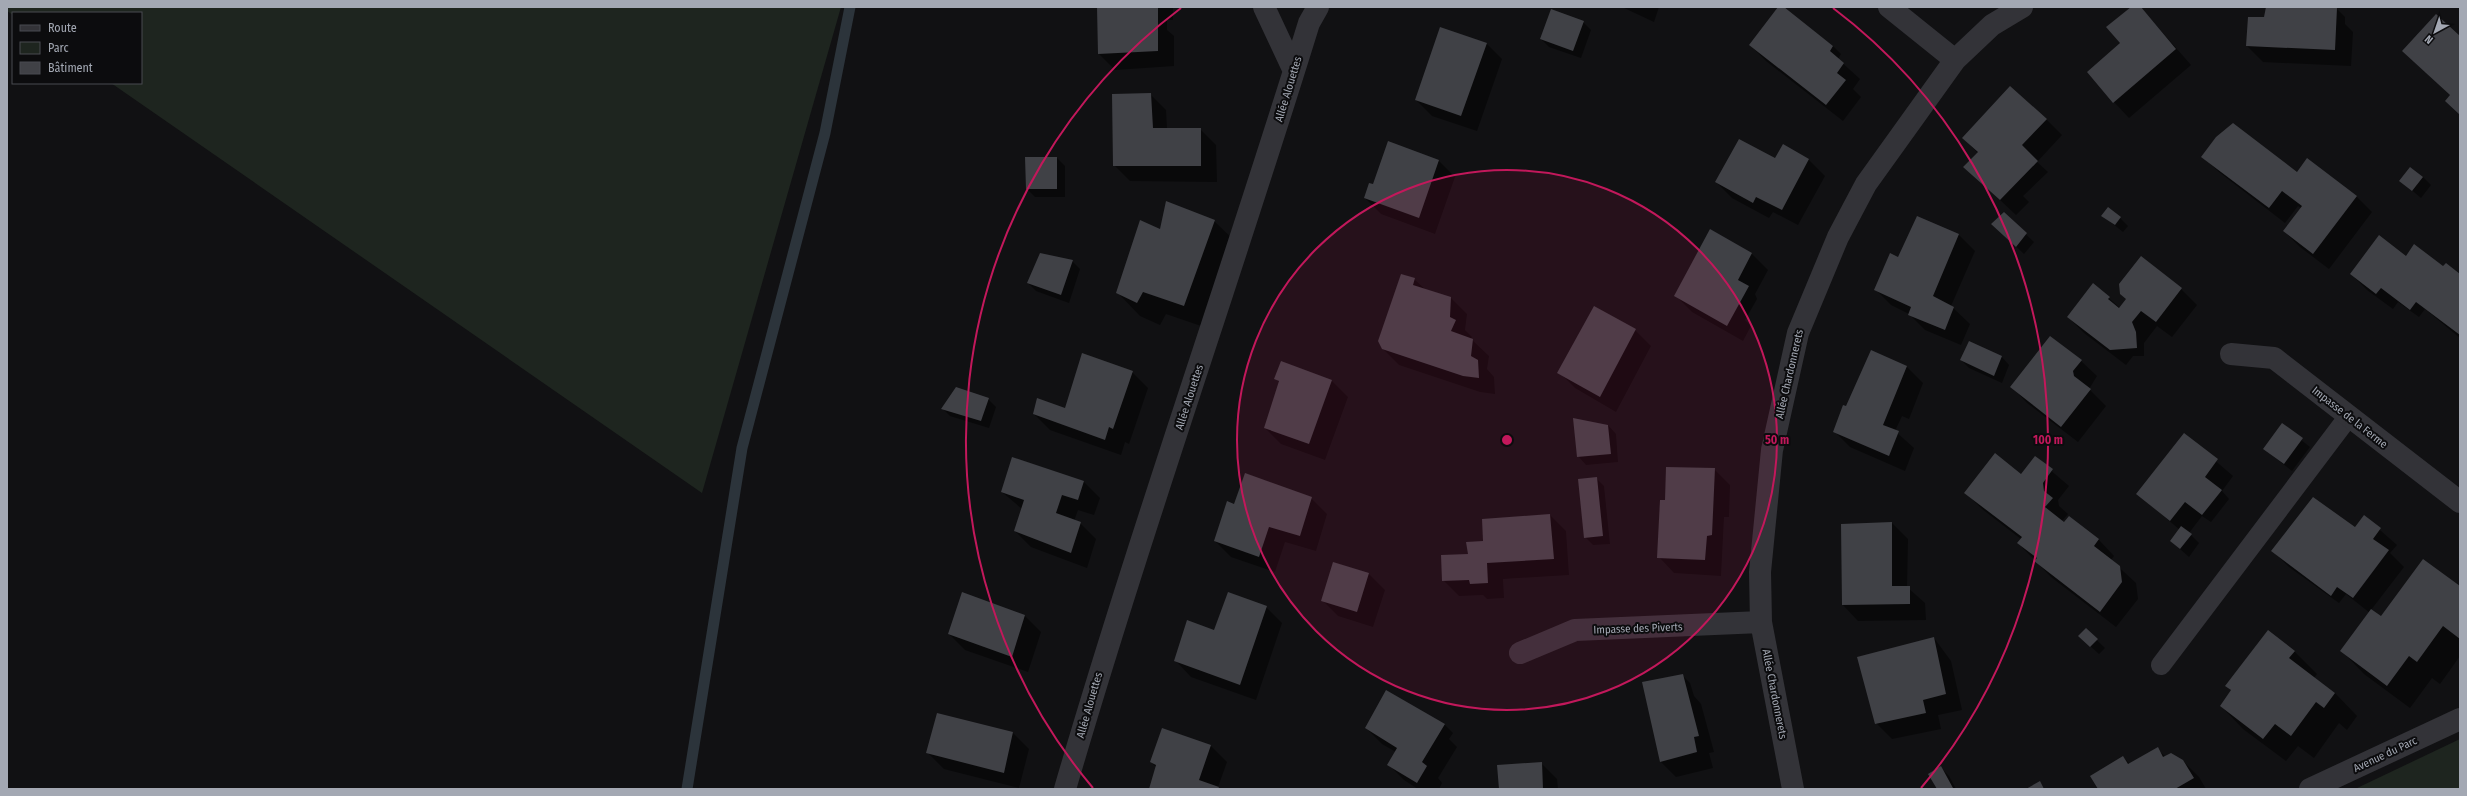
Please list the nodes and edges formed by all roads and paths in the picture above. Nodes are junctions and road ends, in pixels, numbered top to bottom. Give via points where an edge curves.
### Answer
1 (1264, 7) edge
2 (1318, 7) edge
3 (1889, 7) edge
4 (2022, 7) edge
5 (1955, 60) junction
6 (1294, 71) junction
7 (2232, 354) dead end
8 (2349, 416) junction
9 (2460, 502) edge
10 (1761, 622) junction
11 (1520, 653) dead end
12 (2161, 665) dead end
13 (2460, 719) edge
14 (1065, 789) edge
15 (1793, 789) edge
16 (2310, 789) edge

1 - 6 street
2 - 6 street, Allée Alouettes via 1309,23
3 - 5 street
4 - 5 street, Allée Chardonnerets via 1992,25
5 - 10 street, Allée Chardonnerets via 1866,184 1838,236 1798,333 1772,450 1760,572
6 - 14 street, Allée Alouettes via 1111,632
7 - 8 street, Impasse de la Ferme via 2274,358
8 - 9 street, Impasse de la Ferme
8 - 12 lane
10 - 11 street, Impasse des Piverts via 1575,630
10 - 15 street, Allée Chardonnerets
13 - 16 street, Avenue du Parc

